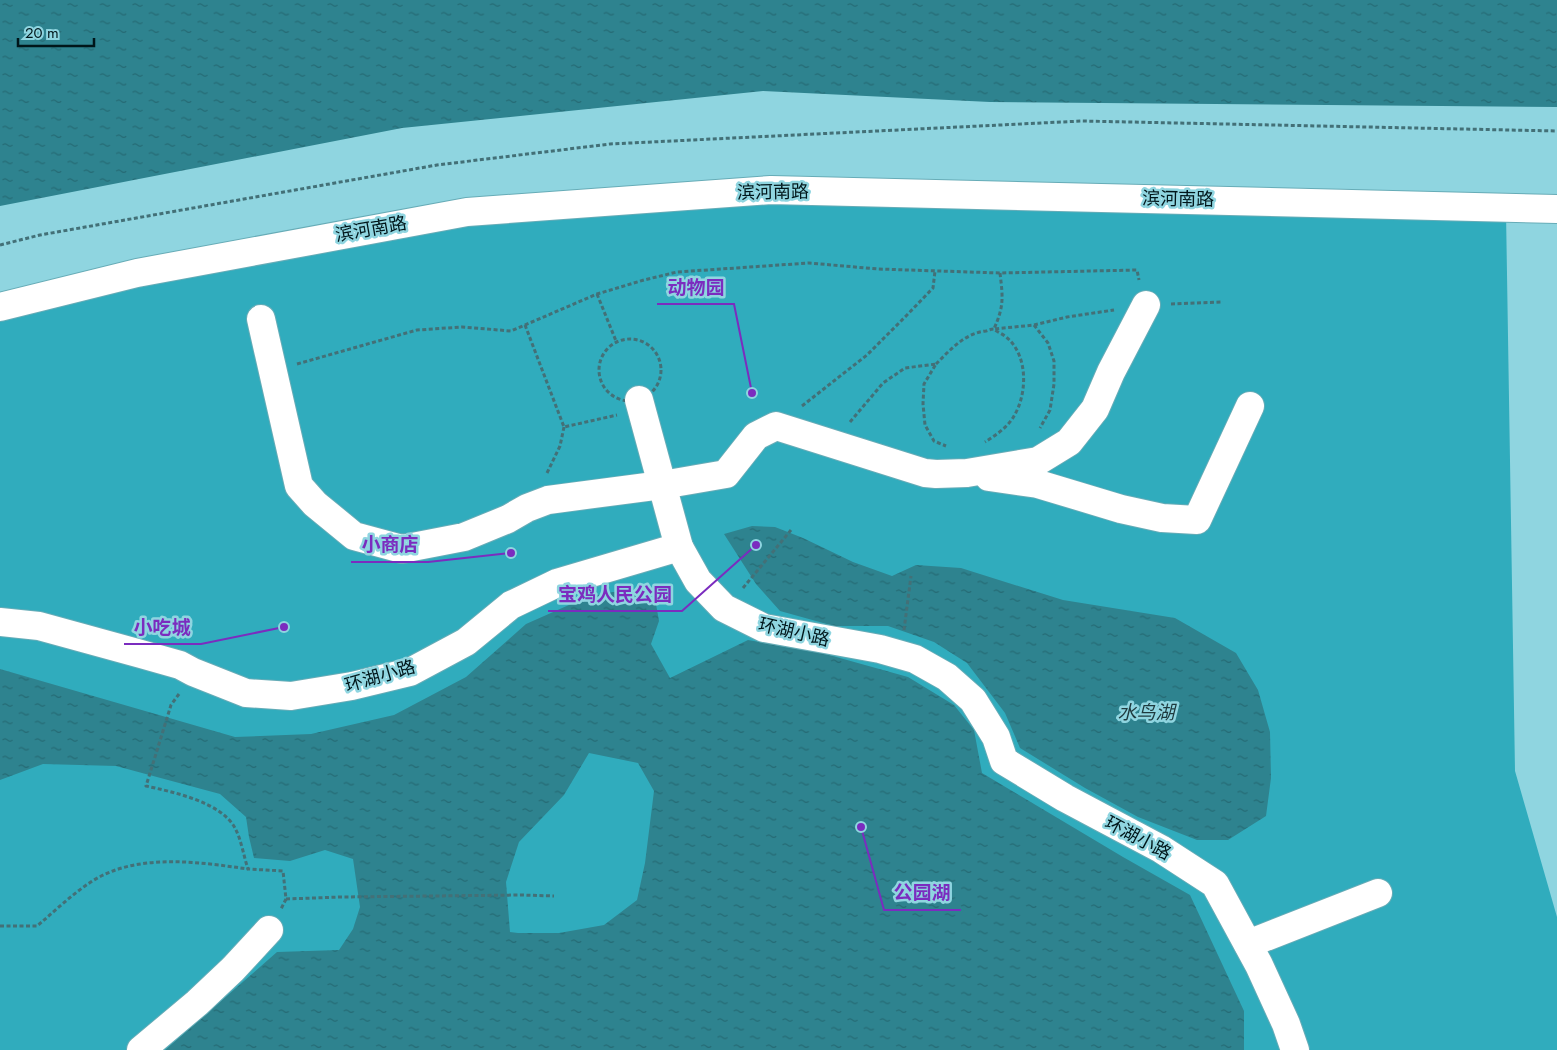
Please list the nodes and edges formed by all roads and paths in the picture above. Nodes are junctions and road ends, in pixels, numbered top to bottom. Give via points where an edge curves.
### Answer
1 (1557, 131) edge
2 (1557, 209) edge
3 (0, 245) edge
4 (934, 271) junction
5 (1000, 273) junction
6 (597, 294) junction
7 (1223, 302) dead end
8 (1146, 305) junction
9 (0, 307) edge
10 (261, 319) dead end
11 (525, 325) junction
12 (1034, 325) junction
13 (994, 330) junction
14 (616, 341) junction
15 (936, 364) junction
16 (272, 370) junction
17 (640, 405) junction
18 (1250, 406) dead end
19 (776, 426) junction
20 (564, 427) junction
21 (1038, 431) dead end
22 (834, 445) junction
23 (979, 445) dead end
24 (951, 448) dead end
25 (968, 473) junction
26 (662, 486) junction
27 (527, 508) junction
28 (791, 530) dead end
29 (679, 548) junction
30 (911, 576) dead end
31 (748, 584) dead end
32 (0, 622) edge
33 (900, 655) junction
34 (171, 705) dead end
35 (248, 869) junction
36 (1378, 893) dead end
37 (554, 896) dead end
38 (286, 899) junction
39 (0, 926) edge
40 (270, 930) joint
41 (1248, 944) junction
42 (141, 1050) edge
43 (1295, 1050) edge

1 - 3 path via 1082,121 610,144 437,165 40,235
2 - 9 street, 滨河南路 via 771,190 467,212 137,273
4 - 5 path
4 - 6 path via 790,264 677,272
4 - 19 path via 933,288 867,355
5 - 8 path via 1137,270
5 - 13 path via 1002,312
6 - 11 path
6 - 14 path
7 - 8 path
8 - 12 path
8 - 25 street via 1095,409 1068,442 1038,461
10 - 16 street
11 - 16 path via 511,331 462,327 418,330
11 - 20 path
12 - 13 path
12 - 21 path via 1048,343 1054,361 1050,410
13 - 15 path via 980,331 964,338
13 - 23 path via 1008,337 1018,350 1023,386 1014,417 999,433
14 - 17 path via 601,358 600,378 610,395
14 - 17 path via 634,339 644,342 659,358 661,378
15 - 22 path via 905,368 882,383
15 - 24 path via 924,384 925,425 934,441
16 - 27 street via 299,486 315,504 354,536 402,549 464,537
17 - 20 path
17 - 26 street
18 - 25 street via 1197,520 1162,518 1038,484
19 - 22 street
19 - 26 street via 756,436 726,474
20 - 27 path via 560,446 539,492
22 - 25 street via 925,473
26 - 27 street via 548,500
26 - 29 street
28 - 31 path
29 - 32 street, 环湖小路 via 557,583 511,605 466,642 410,672 291,696 246,693 180,665 149,656 38,626
29 - 33 street, 环湖小路 via 698,581 724,608 764,628
30 - 33 path
33 - 41 street, 环湖小路 via 915,659 946,677 974,700 996,737 1004,761 1161,849 1215,884
34 - 35 path via 146,786 191,797 225,816 235,828
35 - 38 path via 283,871
35 - 39 path via 163,862 120,868 94,880 37,926
36 - 41 street
37 - 38 path
38 - 40 path
40 - 42 street via 226,976
41 - 43 street, 环湖小路

